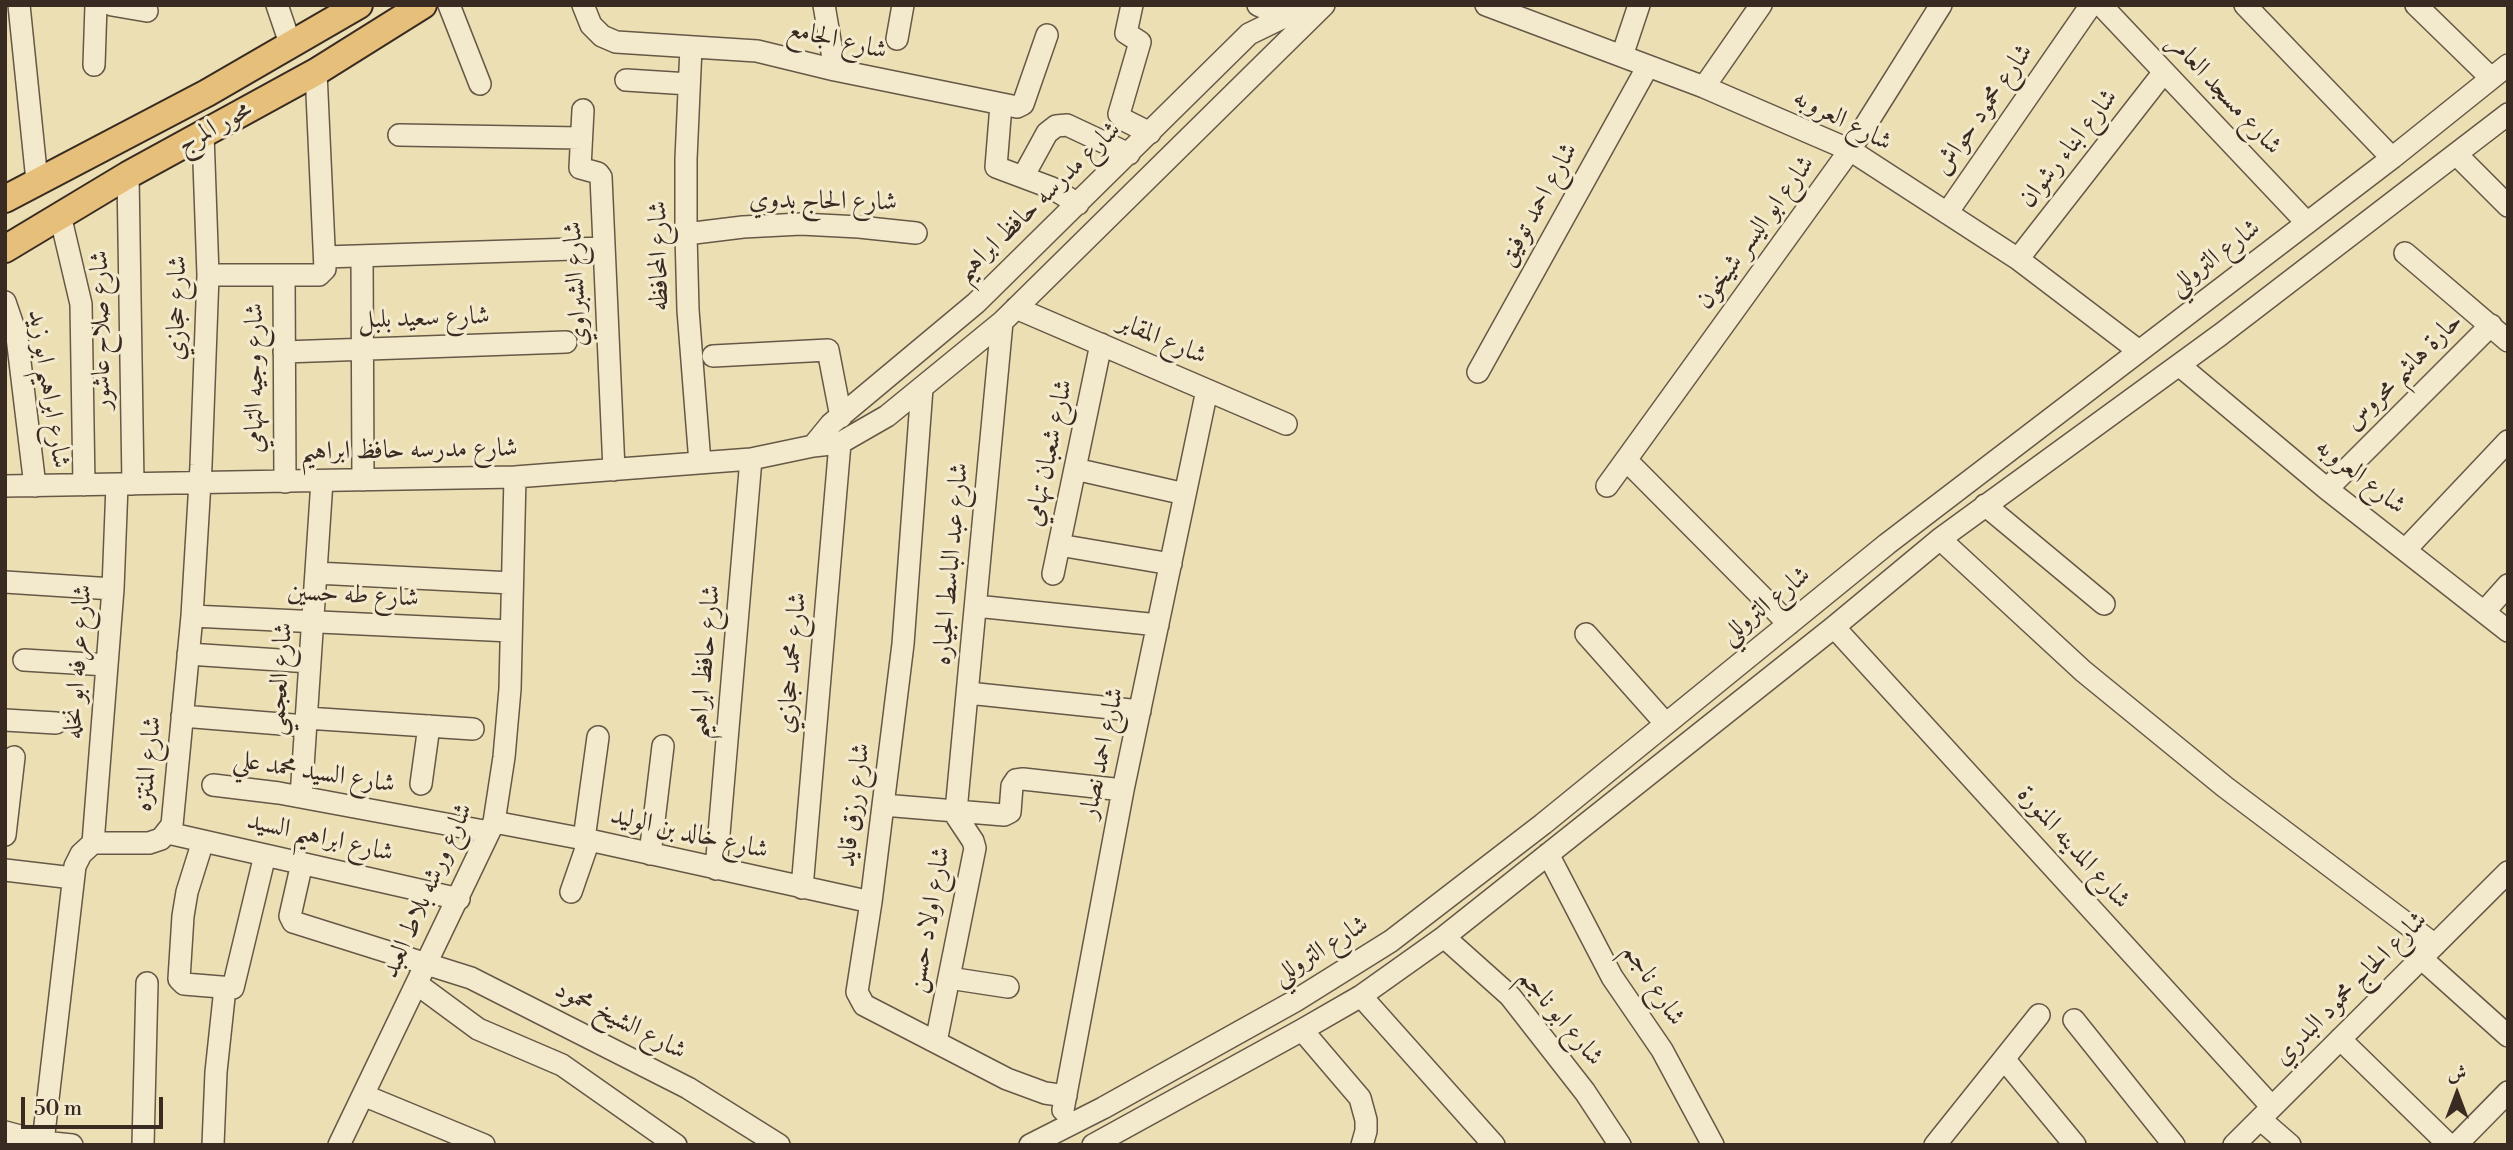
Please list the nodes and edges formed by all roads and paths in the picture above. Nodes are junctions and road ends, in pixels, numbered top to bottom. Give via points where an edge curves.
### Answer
1 (19, 5) edge
2 (96, 5) edge
3 (112, 5) edge
4 (277, 5) edge
5 (359, 5) edge
6 (423, 5) edge
7 (449, 5) edge
8 (583, 5) edge
9 (824, 5) edge
10 (903, 5) edge
11 (1132, 5) edge
12 (1258, 5) edge
13 (1486, 5) edge
14 (1639, 5) edge
15 (1761, 5) edge
16 (1941, 5) edge
17 (2091, 5) edge
18 (2101, 5) edge
19 (2245, 5) edge
20 (2416, 5) edge
21 (147, 11) dead end
22 (1317, 11) edge
23 (1540, 14) edge
24 (1284, 17) junction
25 (1047, 35) dead end
26 (897, 39) dead end
27 (291, 46) junction
28 (691, 47) junction
29 (1622, 56) junction
30 (94, 65) dead end
31 (1648, 66) junction
32 (835, 70) junction
33 (2500, 71) edge
34 (316, 72) junction
35 (2164, 72) junction
36 (626, 80) dead end
37 (480, 84) dead end
38 (689, 84) junction
39 (1704, 87) junction
40 (1001, 105) junction
41 (583, 110) dead end
42 (2508, 114) edge
43 (1150, 133) junction
44 (204, 134) junction
45 (399, 135) dead end
46 (582, 138) junction
47 (1850, 150) junction
48 (1129, 154) junction
49 (2456, 154) junction
50 (2392, 158) junction
51 (128, 175) junction
52 (1024, 175) junction
53 (37, 181) junction
54 (6, 196) edge
55 (1078, 204) junction
56 (2508, 206) edge
57 (1947, 213) junction
58 (60, 215) junction
59 (2307, 223) junction
60 (916, 233) dead end
61 (686, 234) junction
62 (604, 248) junction
63 (5, 249) edge
64 (2405, 253) dead end
65 (362, 256) junction
66 (325, 257) junction
67 (2018, 259) junction
68 (208, 275) junction
69 (284, 275) junction
70 (5, 302) edge
71 (1009, 315) junction
72 (2491, 325) junction
73 (2508, 341) edge
74 (566, 342) dead end
75 (1101, 344) junction
76 (362, 349) junction
77 (2139, 351) junction
78 (284, 352) junction
79 (713, 356) dead end
80 (2179, 365) junction
81 (1478, 372) dead end
82 (922, 388) junction
83 (1207, 390) junction
84 (841, 417) junction
85 (1286, 424) dead end
86 (2508, 441) edge
87 (840, 443) junction
88 (813, 446) junction
89 (751, 459) junction
90 (1626, 460) junction
91 (701, 463) junction
92 (1075, 469) junction
93 (614, 470) junction
94 (515, 477) junction
95 (363, 480) junction
96 (322, 481) junction
97 (285, 482) junction
98 (198, 484) junction
99 (84, 485) junction
100 (125, 485) junction
101 (5, 486) edge
102 (35, 486) junction
103 (1607, 486) dead end
104 (2327, 489) junction
105 (1185, 495) junction
106 (1985, 505) junction
107 (1940, 539) junction
108 (1059, 545) junction
109 (2406, 549) junction
110 (1171, 564) junction
111 (316, 573) junction
112 (1053, 574) dead end
113 (5, 582) edge
114 (512, 583) junction
115 (2508, 585) edge
116 (113, 589) junction
117 (2104, 604) dead end
118 (976, 606) junction
119 (2484, 612) junction
120 (192, 616) junction
121 (313, 622) junction
122 (1789, 624) junction
123 (1158, 625) junction
124 (1834, 627) junction
125 (511, 631) junction
126 (2508, 631) edge
127 (1587, 634) dead end
128 (188, 654) junction
129 (24, 660) dead end
130 (310, 662) junction
131 (107, 665) junction
132 (968, 693) junction
133 (1140, 711) junction
134 (182, 716) junction
135 (5, 720) edge
136 (306, 722) junction
137 (56, 723) dead end
138 (1666, 724) junction
139 (429, 726) junction
140 (473, 729) dead end
141 (598, 737) dead end
142 (663, 746) dead end
143 (14, 757) dead end
144 (421, 784) dead end
145 (212, 785) dead end
146 (1123, 790) junction
147 (301, 797) junction
148 (883, 805) junction
149 (956, 811) junction
150 (492, 827) junction
151 (168, 833) junction
152 (5, 835) edge
153 (586, 839) junction
154 (203, 841) junction
155 (93, 843) junction
156 (650, 854) junction
157 (1548, 854) junction
158 (265, 855) junction
159 (302, 863) junction
160 (716, 869) junction
161 (5, 870) edge
162 (2507, 875) edge
163 (73, 878) junction
164 (802, 888) junction
165 (571, 892) dead end
166 (459, 899) junction
167 (871, 902) junction
168 (1444, 937) junction
169 (2428, 951) junction
170 (421, 974) junction
171 (949, 978) junction
172 (148, 983) dead end
173 (1008, 987) dead end
174 (225, 988) junction
175 (1361, 996) junction
176 (2039, 1015) dead end
177 (2074, 1020) dead end
178 (1302, 1030) junction
179 (2508, 1036) edge
180 (2340, 1039) junction
181 (936, 1042) junction
182 (2004, 1059) junction
183 (2508, 1092) edge
184 (363, 1094) junction
185 (1066, 1096) junction
186 (2266, 1113) junction
187 (1060, 1130) junction
188 (5, 1132) edge
189 (34, 1141) edge
190 (72, 1145) edge
191 (142, 1145) edge
192 (213, 1145) edge
193 (339, 1145) edge
194 (484, 1145) edge
195 (676, 1145) edge
196 (779, 1145) edge
197 (1030, 1145) edge
198 (1093, 1145) edge
199 (1362, 1145) edge
200 (1494, 1145) edge
201 (1620, 1145) edge
202 (1713, 1145) edge
203 (1935, 1145) edge
204 (2075, 1145) edge
205 (2174, 1145) edge
206 (2234, 1145) edge
207 (2290, 1145) edge
208 (2449, 1145) edge
209 (2456, 1145) edge

1 - 53 street
2 - 30 street
3 - 21 street
4 - 27 street
5 - 27 main road, محور المرج
6 - 34 main road, محور المرج
7 - 37 street
8 - 28 street, شارع الجامع via 591,25 616,42
9 - 32 street
10 - 26 street
11 - 43 street via 1126,33 1140,42 1119,114
12 - 24 street
13 - 23 street, شارع العروبه
14 - 29 street
15 - 39 street
16 - 47 street, شارع ابو اليسر شيخون
17 - 57 street, شارع محمود حواش
18 - 35 street, شارع مسجد العامر
19 - 50 street
20 - 33 street
22 - 24 street, شارع مدرسه حافظ ابراهيم
22 - 71 street, شارع مدرسه حافظ ابراهيم
23 - 29 street, شارع العروبه
24 - 43 street, شارع مدرسه حافظ ابراهيم via 1249,34
25 - 40 street via 1023,104
27 - 53 main road, محور المرج
28 - 32 street, شارع الجامع via 757,51
28 - 38 street, شارع المحافظه
29 - 31 street, شارع العروبه
31 - 39 street, شارع العروبه
31 - 81 street, شارع احمد توفيق
32 - 40 street, شارع الجامع
33 - 50 street, شارع التروللي
34 - 44 main road, محور المرج
34 - 66 street
35 - 59 street, شارع مسجد العامر
35 - 67 street, شارع ابناء رشوان
36 - 38 street
38 - 61 street, شارع المحافظه
39 - 47 street, شارع العروبه
40 - 52 street via 995,164
41 - 46 street, شارع الشبراوي
42 - 49 street
43 - 48 street, شارع مدرسه حافظ ابراهيم
44 - 51 main road, محور المرج
44 - 68 street, شارع حجازي
45 - 46 street
46 - 62 street, شارع الشبراوي via 580,168 600,176
47 - 57 street, شارع العروبه
47 - 90 street, شارع ابو اليسر شيخون
48 - 52 street via 1067,125 1056,127 1047,133
48 - 55 street, شارع مدرسه حافظ ابراهيم
49 - 56 street
49 - 80 street
50 - 59 street, شارع التروللي
51 - 58 main road, محور المرج
51 - 100 street, شارع صلاح عاشور
52 - 55 street
53 - 54 main road, محور المرج
55 - 84 street, شارع مدرسه حافظ ابراهيم via 976,303
57 - 67 street, شارع العروبه
58 - 63 main road, محور المرج
58 - 99 street via 81,304
59 - 77 street, شارع التروللي
60 - 61 street, شارع الحاج بدوي via 801,224
61 - 91 street, شارع المحافظه
62 - 65 street
62 - 93 street, شارع الشبراوي
64 - 72 street
65 - 66 street
65 - 76 street
66 - 69 street via 319,275
67 - 77 street, شارع العروبه
68 - 69 street
68 - 98 street, شارع حجازي
69 - 78 street, شارع وجيه التهامي
70 - 102 street, شارع ابراهيم ابو زيد via 17,337
71 - 75 street, شارع المقابر
71 - 82 street, شارع مدرسه حافظ ابراهيم
71 - 118 street, شارع عبد الباسط الجياره
72 - 73 street
72 - 104 street, حارة هاشم محروس
74 - 76 street, شارع سعيد بلبل
75 - 83 street, شارع المقابر
75 - 92 street, شارع شعبان تهامي
76 - 78 street, شارع سعيد بلبل
76 - 95 street
77 - 122 street, شارع التروللي
78 - 97 street, شارع وجيه التهامي
79 - 84 street via 826,349
80 - 104 street, شارع العروبه
80 - 106 street
82 - 87 street, شارع مدرسه حافظ ابراهيم via 887,416
82 - 148 street, شارع رزق قايد via 904,644
83 - 85 street, شارع المقابر
83 - 105 street, شارع احمد نصار
84 - 88 street, شارع مدرسه حافظ ابراهيم
86 - 109 street
87 - 88 street, شارع مدرسه حافظ ابراهيم
87 - 164 street, شارع محمد حجازي
88 - 89 street, شارع مدرسه حافظ ابراهيم
89 - 91 street, شارع مدرسه حافظ ابراهيم
89 - 160 street, شارع حافظ ابراهيم
90 - 103 street, شارع ابو اليسر شيخون
90 - 122 street
91 - 93 street, شارع مدرسه حافظ ابراهيم
92 - 105 street
92 - 108 street, شارع شعبان تهامي
93 - 94 street, شارع مدرسه حافظ ابراهيم
94 - 95 street, شارع مدرسه حافظ ابراهيم
94 - 114 street, شارع ورشه بلاط العبد
95 - 96 street, شارع مدرسه حافظ ابراهيم
96 - 97 street, شارع مدرسه حافظ ابراهيم
96 - 111 street, شارع العجمي
97 - 98 street, شارع مدرسه حافظ ابراهيم
98 - 100 street, شارع مدرسه حافظ ابراهيم
98 - 120 street, شارع المنتزه
99 - 100 street, شارع مدرسه حافظ ابراهيم
99 - 102 street, شارع مدرسه حافظ ابراهيم
100 - 116 street, شارع عرفه ابو نخله
101 - 102 street, شارع مدرسه حافظ ابراهيم
104 - 109 street, شارع العروبه
105 - 110 street, شارع احمد نصار
106 - 107 street
106 - 117 street
107 - 124 street
107 - 169 street via 2083,671
108 - 110 street
108 - 112 street, شارع شعبان تهامي
109 - 119 street, شارع العروبه
110 - 123 street, شارع احمد نصار
111 - 114 street
111 - 121 street, شارع العجمي
113 - 116 street
114 - 125 street, شارع ورشه بلاط العبد
115 - 119 street
116 - 131 street, شارع عرفه ابو نخله
118 - 123 street
118 - 132 street, شارع عبد الباسط الجياره
119 - 126 street, شارع العروبه
120 - 121 street, شارع طه حسين
120 - 128 street, شارع المنتزه
121 - 125 street, شارع طه حسين
121 - 130 street, شارع العجمي
122 - 138 street, شارع التروللي
123 - 133 street, شارع احمد نصار
124 - 157 street
124 - 186 street, شارع المدينه المنورة
125 - 150 street, شارع ورشه بلاط العبد via 504,757
127 - 138 street
128 - 130 street
128 - 134 street, شارع المنتزه
129 - 131 street
130 - 136 street, شارع العجمي
131 - 155 street, شارع عرفه ابو نخله
132 - 133 street
132 - 149 street, شارع عبد الباسط الجياره
133 - 146 street, شارع احمد نصار
134 - 136 street
134 - 151 street, شارع المنتزه
135 - 137 street
136 - 139 street
136 - 147 street, شارع العجمي
138 - 187 street, شارع التروللي via 1391,941 1296,1001
139 - 140 street
139 - 144 street
141 - 153 street
142 - 156 street
143 - 152 street
145 - 147 street, شارع السيد محمد علي
146 - 149 street via 1023,779 1012,786 1008,814
146 - 185 street, شارع احمد نصار
147 - 150 street, شارع السيد محمد علي
148 - 149 street
148 - 167 street, شارع رزق قايد
149 - 171 street, شارع اولاد حسن via 975,848
150 - 153 street, شارع خالد بن الوليد
150 - 166 street, شارع ورشه بلاط العبد
151 - 154 street, شارع ابراهيم السيد
151 - 155 street, شارع المنتزه via 149,843
153 - 156 street, شارع خالد بن الوليد
153 - 165 street
154 - 158 street, شارع ابراهيم السيد
154 - 174 street via 187,892 179,979 184,984
155 - 163 street via 81,854
156 - 160 street, شارع خالد بن الوليد
157 - 168 street
157 - 202 street, شارع ناجم via 1612,977 1662,1050
158 - 159 street, شارع ابراهيم السيد
158 - 174 street via 233,988
159 - 166 street, شارع ابراهيم السيد
159 - 170 street, شارع الشيخ محمود via 290,916 293,922
160 - 164 street, شارع خالد بن الوليد
161 - 163 street
162 - 169 street, شارع الحاج محمود البدري
163 - 189 street
164 - 167 street, شارع خالد بن الوليد
166 - 170 street, شارع ورشه بلاط العبد
167 - 181 street, شارع رزق قايد via 857,984 859,999
168 - 175 street
168 - 201 street, شارع ابو ناجم via 1510,996
169 - 179 street
169 - 180 street, شارع الحاج محمود البدري
170 - 184 street, شارع ورشه بلاط العبد
170 - 195 street via 478,1030 562,1065
170 - 196 street, شارع الشيخ محمود via 471,978 688,1088
171 - 173 street
171 - 181 street, شارع اولاد حسن
172 - 191 street
174 - 192 street
175 - 178 street
175 - 200 street
176 - 182 street
177 - 205 street
178 - 198 street
178 - 199 street via 1360,1098 1366,1120
180 - 186 street, شارع الحاج محمود البدري
180 - 208 street
181 - 185 street, شارع رزق قايد via 1026,1087
182 - 203 street
182 - 204 street
183 - 209 street
184 - 193 street, شارع ورشه بلاط العبد
184 - 194 street
185 - 187 street, شارع احمد نصار
186 - 206 street, شارع الحاج محمود البدري
186 - 207 street, شارع المدينه المنورة
187 - 197 street, شارع التروللي
188 - 189 street
189 - 190 street

